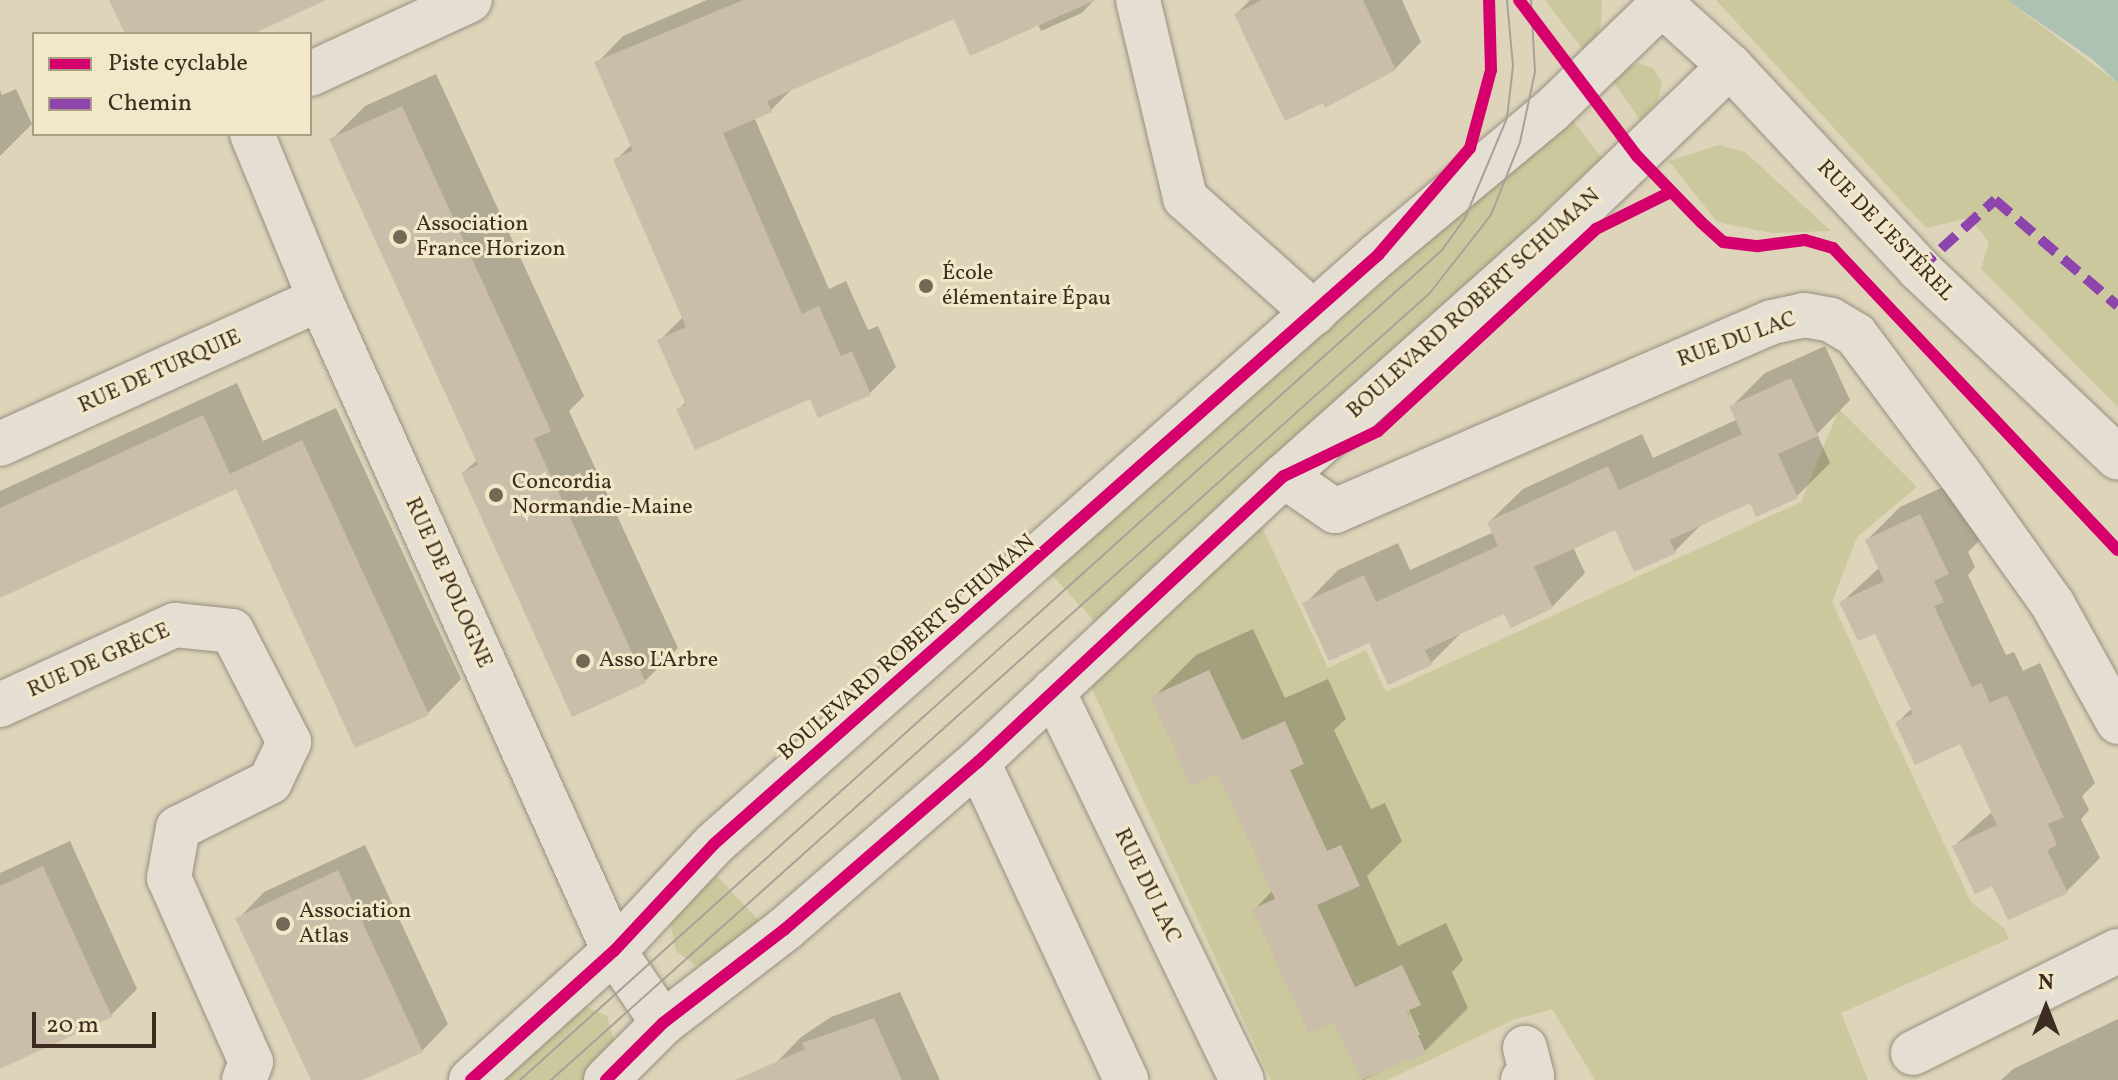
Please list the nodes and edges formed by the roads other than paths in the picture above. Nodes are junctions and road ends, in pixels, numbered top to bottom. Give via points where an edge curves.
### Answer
1 (470, 0) edge
2 (1138, 0) edge
3 (1659, 3) edge
4 (1730, 66) junction
5 (312, 73) edge
6 (253, 136) edge
7 (320, 299) junction
8 (1314, 313) junction
9 (0, 444) edge
10 (2118, 458) edge
11 (1284, 476) junction
12 (1053, 691) junction
13 (0, 705) edge
14 (2118, 722) edge
15 (978, 762) junction
16 (614, 951) junction
17 (2118, 951) edge
18 (663, 1023) junction
19 (1913, 1053) dead end
20 (244, 1080) edge
21 (471, 1080) edge
22 (606, 1080) edge
23 (1126, 1080) edge
24 (1242, 1080) edge

1 - 5 street
2 - 8 street via 1185,198
3 - 4 street, RUE DE L'ESTÉREL
3 - 8 street, BOULEVARD ROBERT SCHUMAN via 1551,111
4 - 10 street, RUE DE L'ESTÉREL via 1919,269
4 - 11 street, BOULEVARD ROBERT SCHUMAN via 1548,241
6 - 7 street, RUE DE POLOGNE
7 - 9 street, RUE DE TURQUIE
7 - 16 street, RUE DE POLOGNE
8 - 16 street, BOULEVARD ROBERT SCHUMAN via 714,844
11 - 12 street, BOULEVARD ROBERT SCHUMAN
11 - 14 street, RUE DU LAC via 1335,511 1722,342 1804,315 1831,320 1856,335 1959,473 2053,605
12 - 15 street, BOULEVARD ROBERT SCHUMAN
12 - 24 street, RUE DU LAC
13 - 20 street, RUE DE GRÈCE via 175,625 232,631 289,742 270,782 178,828 169,878 251,1062
15 - 18 street, BOULEVARD ROBERT SCHUMAN via 785,929
15 - 23 street
16 - 18 street, RUE DE POLOGNE
16 - 21 street, BOULEVARD ROBERT SCHUMAN
17 - 19 street
18 - 22 street, BOULEVARD ROBERT SCHUMAN

